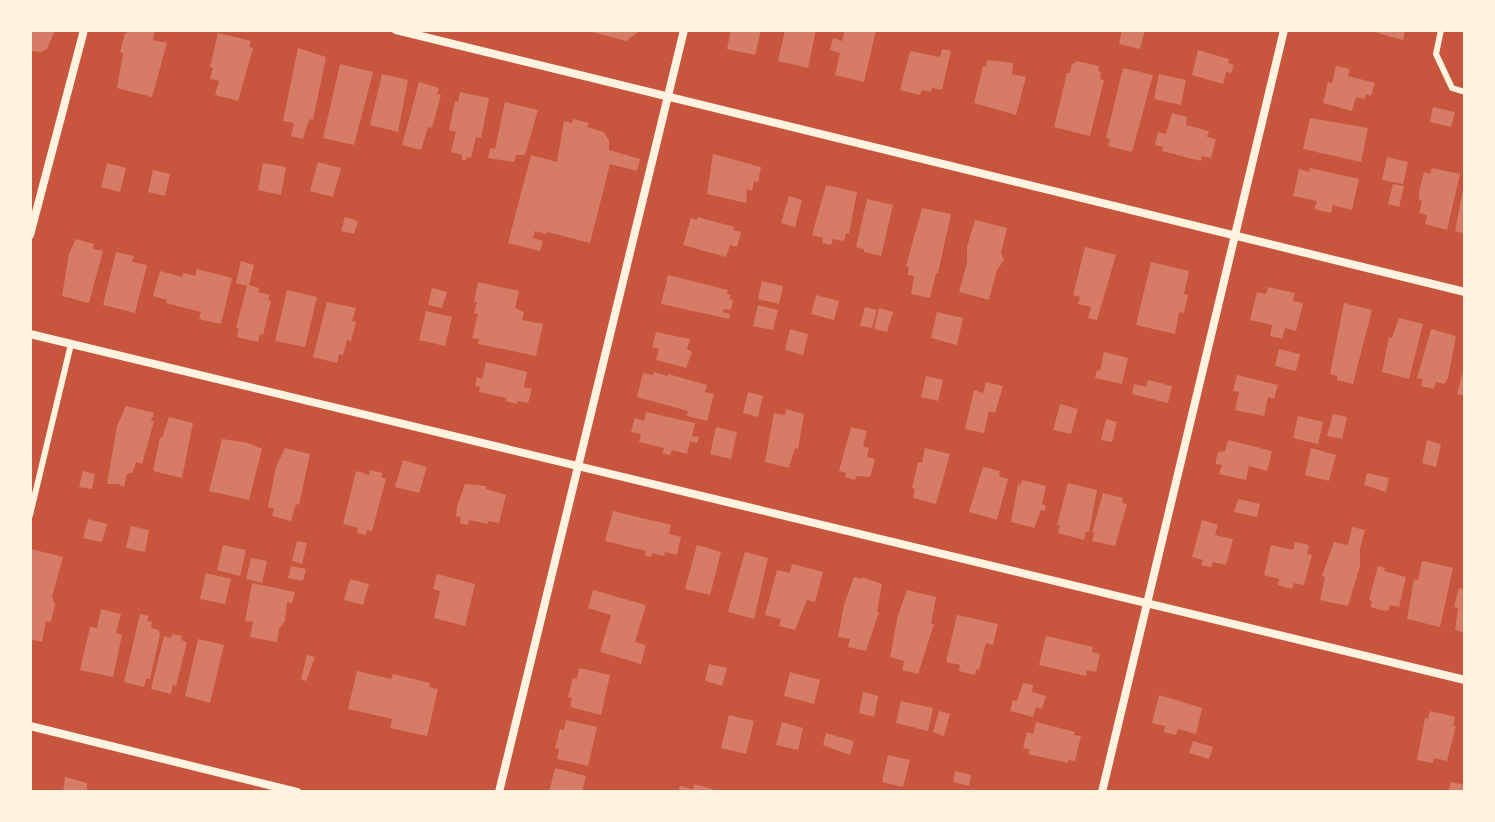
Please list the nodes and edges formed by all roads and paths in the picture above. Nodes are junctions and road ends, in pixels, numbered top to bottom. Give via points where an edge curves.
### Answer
1 (84, 30) edge
2 (396, 30) edge
3 (684, 30) edge
4 (1284, 30) edge
5 (1441, 30) edge
6 (1465, 92) edge
7 (668, 98) junction
8 (30, 235) edge
9 (1235, 237) junction
10 (1465, 292) edge
11 (30, 334) edge
12 (71, 344) junction
13 (579, 466) junction
14 (30, 515) edge
15 (1147, 603) junction
16 (1465, 680) edge
17 (30, 726) edge
18 (297, 792) edge
19 (499, 792) edge
20 (1102, 792) edge

1 - 8 street
2 - 7 street
3 - 7 street
4 - 9 street
5 - 6 lane via 1436,54 1452,88
7 - 9 street
7 - 13 street
9 - 10 street
9 - 15 street
11 - 12 street
12 - 13 street
12 - 14 lane
13 - 15 street
13 - 19 street
15 - 16 street
15 - 20 street
17 - 18 street

